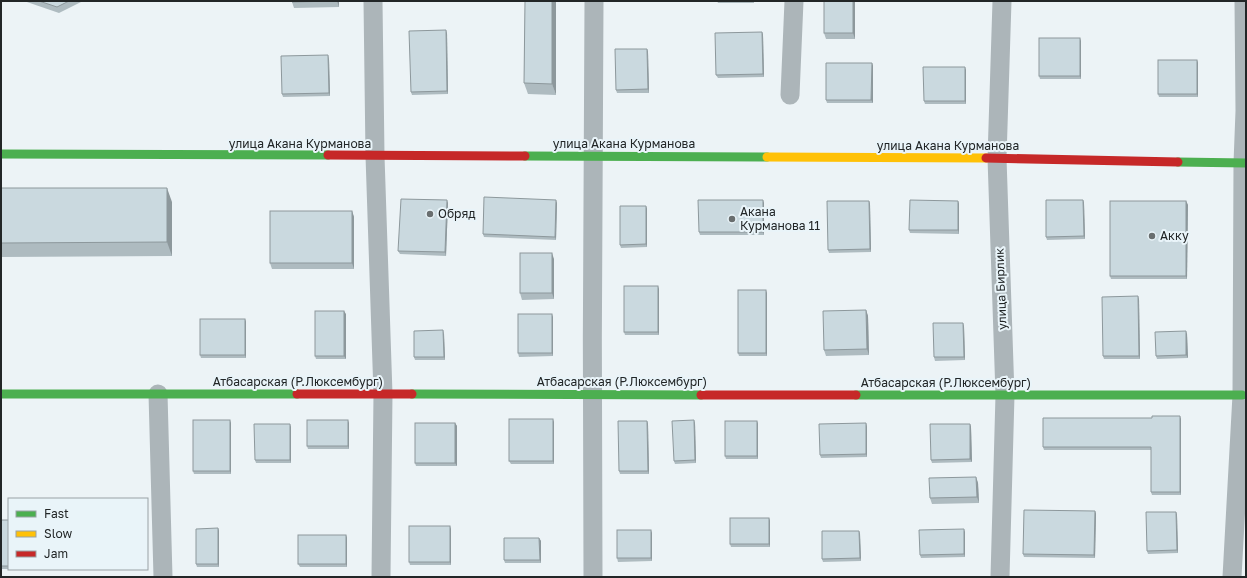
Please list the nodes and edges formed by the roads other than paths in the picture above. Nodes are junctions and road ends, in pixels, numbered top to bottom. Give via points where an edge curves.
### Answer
1 (373, 1) edge
2 (594, 1) edge
3 (794, 1) edge
4 (1002, 1) edge
5 (1244, 1) edge
6 (790, 95) dead end
7 (1, 154) edge
8 (374, 156) junction
9 (592, 156) junction
10 (997, 158) junction
11 (1245, 163) edge
12 (1, 394) edge
13 (158, 394) junction
14 (383, 394) junction
15 (592, 394) junction
16 (1005, 395) junction
17 (1242, 395) junction
18 (162, 577) edge
19 (381, 577) edge
20 (594, 577) edge
21 (1000, 577) edge
22 (1232, 577) edge

1 - 8 street
2 - 9 street
3 - 6 street
4 - 10 street, улица Бирлик
5 - 11 street
7 - 8 street, улица Акана Курманова
8 - 9 street, улица Акана Курманова
8 - 14 street
9 - 10 street, улица Акана Курманова
9 - 15 street
10 - 11 street, улица Акана Курманова
10 - 16 street, улица Бирлик
11 - 17 street
12 - 13 street, Атбасарская (Р.Люксембург)
13 - 14 street, Атбасарская (Р.Люксембург)
13 - 18 street
14 - 15 street, Атбасарская (Р.Люксембург)
14 - 19 street
15 - 16 street, Атбасарская (Р.Люксембург)
15 - 20 street
16 - 17 street, Атбасарская (Р.Люксембург)
16 - 21 street, улица Бирлик
17 - 22 street

